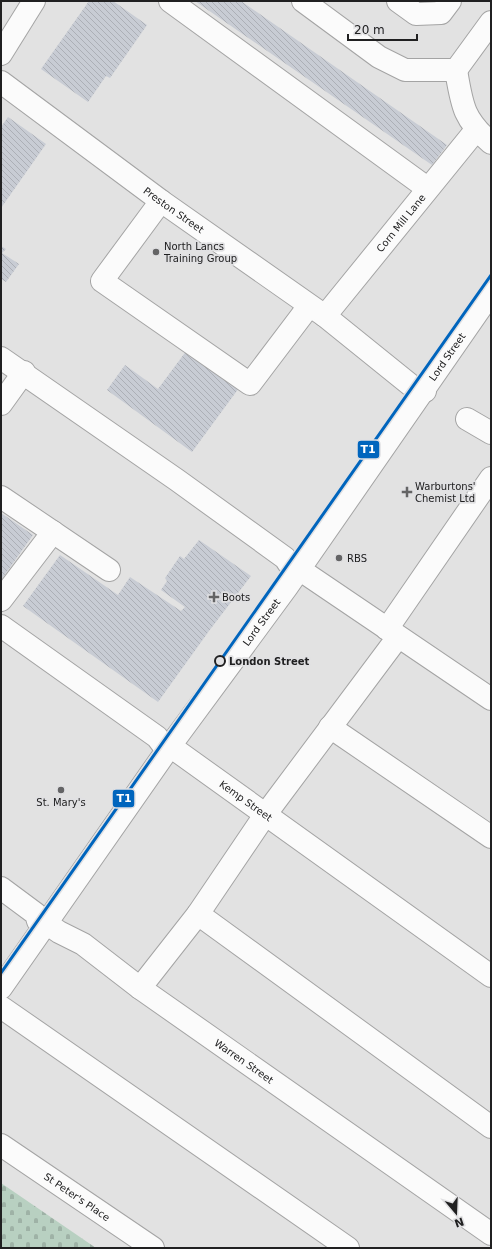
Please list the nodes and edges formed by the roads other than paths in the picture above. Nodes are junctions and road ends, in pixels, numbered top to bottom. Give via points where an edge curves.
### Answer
1 (34, 1) edge
2 (170, 1) edge
3 (302, 1) edge
4 (398, 1) edge
5 (450, 1) edge
6 (491, 22) edge
7 (1, 54) edge
8 (456, 70) junction
9 (1, 82) edge
10 (483, 136) edge
11 (427, 188) junction
12 (161, 201) junction
13 (491, 293) edge
14 (317, 311) junction
15 (1, 358) edge
16 (24, 372) junction
17 (424, 391) junction
18 (1, 404) edge
19 (467, 419) dead end
20 (491, 433) edge
21 (491, 478) edge
22 (1, 498) edge
23 (52, 532) junction
24 (299, 569) junction
25 (109, 570) dead end
26 (1, 600) edge
27 (1, 626) edge
28 (392, 633) junction
29 (491, 699) edge
30 (330, 727) junction
31 (170, 746) junction
32 (265, 815) junction
33 (491, 837) edge
34 (1, 888) edge
35 (198, 914) junction
36 (46, 923) junction
37 (491, 976) edge
38 (1, 988) edge
39 (140, 988) junction
40 (1, 1007) edge
41 (491, 1127) edge
42 (1, 1145) edge
43 (491, 1234) edge
44 (491, 1238) edge
45 (153, 1248) edge
46 (348, 1248) edge
47 (482, 1248) edge

1 - 7 main road
2 - 11 main road
3 - 8 main road via 379,57 405,70
4 - 5 main road via 416,14 441,13
6 - 8 main road
8 - 10 main road via 462,107
9 - 12 main road, Preston Street
10 - 11 main road, Corn Mill Lane
11 - 14 main road, Corn Mill Lane
12 - 14 main road, Preston Street
12 - 14 main road, Corn Mill Lane via 102,281 250,384
13 - 17 main road, Lord Street
14 - 17 main road, Preston Street via 413,387
15 - 16 main road
16 - 18 main road
16 - 24 main road
17 - 24 main road, Lord Street
19 - 20 main road
21 - 28 main road
22 - 23 main road
23 - 25 main road
23 - 26 main road
24 - 28 main road
24 - 31 main road, Lord Street
27 - 31 main road, Kemp Street via 157,737 163,745
28 - 29 main road
28 - 30 main road
30 - 32 main road
30 - 33 main road
31 - 32 main road, Kemp Street
31 - 36 main road, Lord Street
32 - 35 main road
32 - 37 main road, Kemp Street
34 - 36 main road, Warren Street via 36,914 38,920
35 - 39 main road
35 - 41 main road
36 - 38 main road, Lord Street
36 - 39 main road, Warren Street via 83,944
39 - 43 main road, Warren Street
40 - 46 main road
42 - 45 main road, St Peter's Place
44 - 47 main road

